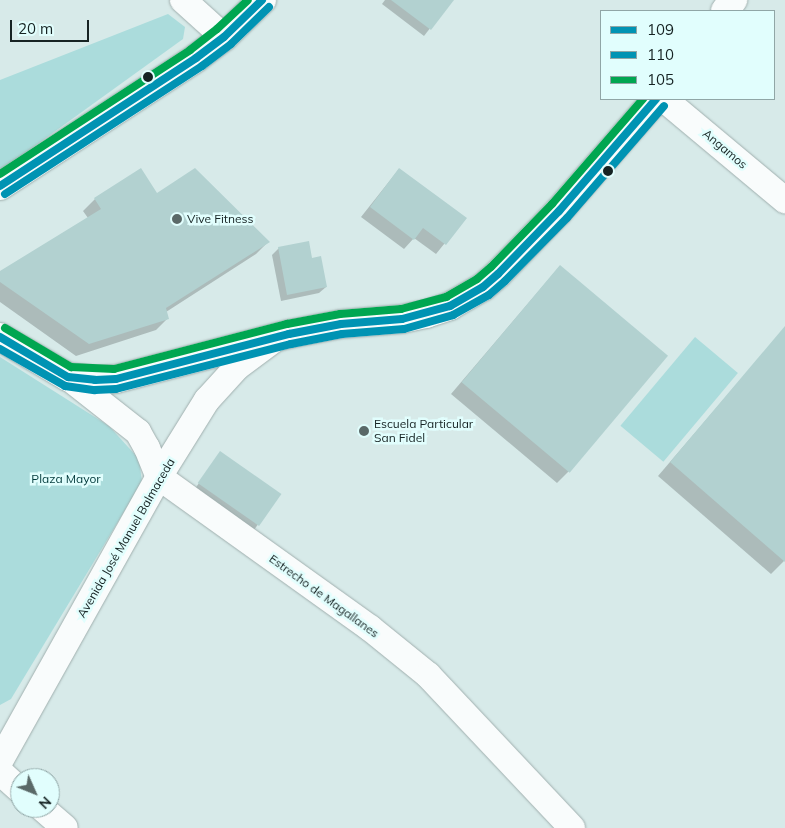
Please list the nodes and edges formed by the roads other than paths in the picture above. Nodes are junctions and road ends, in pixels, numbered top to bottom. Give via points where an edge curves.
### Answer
1 (183, 0) edge
2 (262, 0) edge
3 (224, 37) junction
4 (655, 100) edge
5 (665, 100) edge
6 (3, 185) edge
7 (785, 200) edge
8 (279, 336) junction
9 (0, 337) edge
10 (68, 377) junction
11 (158, 477) junction
12 (0, 761) edge
13 (0, 772) edge
14 (10, 781) edge
15 (54, 818) edge
16 (65, 828) edge
17 (572, 828) edge

1 - 3 street
2 - 3 main road
3 - 6 main road
4 - 8 main road, Avenida José Manuel Balmaceda via 524,248 498,274 467,297 426,314 402,319 341,324
5 - 7 street, Angamos
8 - 10 main road, Avenida José Manuel Balmaceda via 116,379
8 - 11 street, Avenida José Manuel Balmaceda via 221,383
9 - 10 main road, Avenida José Manuel Balmaceda
10 - 11 street via 138,432
11 - 12 street, Avenida José Manuel Balmaceda
11 - 17 street, Estrecho de Magallanes via 370,628 428,675
13 - 14 street
15 - 16 street

